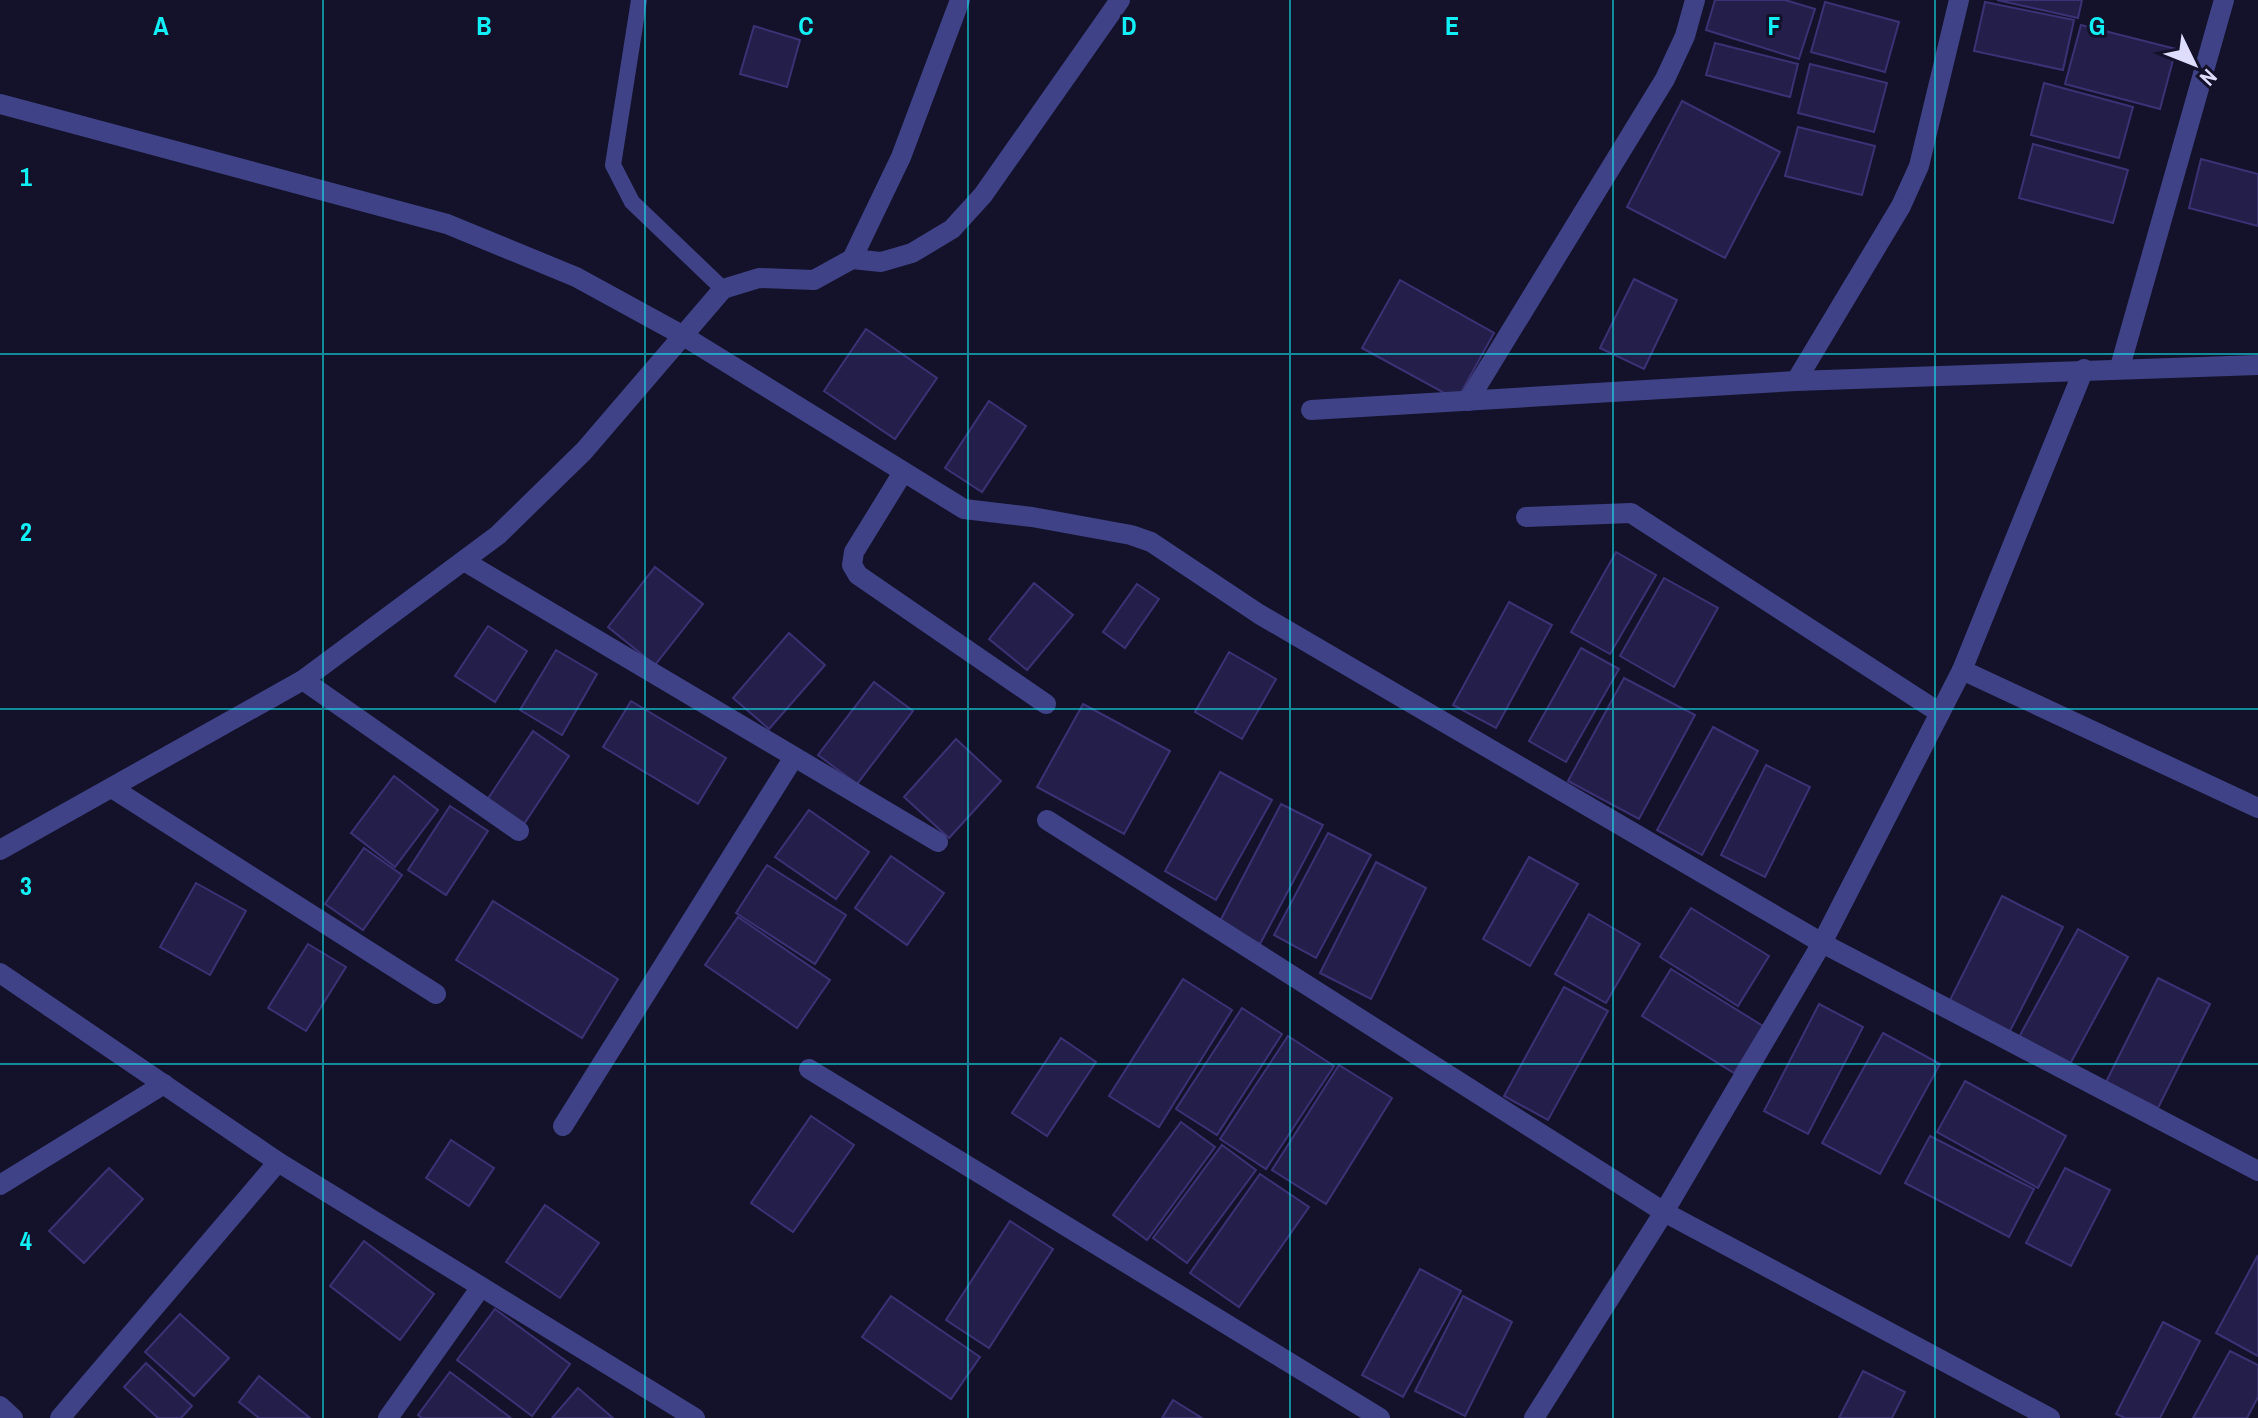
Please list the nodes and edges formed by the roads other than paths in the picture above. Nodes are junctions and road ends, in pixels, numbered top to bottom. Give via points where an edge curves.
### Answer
1 (639, 0) edge
2 (960, 0) edge
3 (1120, 0) edge
4 (1695, 0) edge
5 (1959, 0) edge
6 (2224, 0) edge
7 (0, 104) edge
8 (852, 259) junction
9 (723, 289) junction
10 (682, 335) junction
11 (2258, 365) edge
12 (2120, 367) junction
13 (2084, 369) junction
14 (1796, 381) junction
15 (1468, 401) junction
16 (1311, 410) dead end
17 (902, 474) junction
18 (1526, 517) dead end
19 (464, 561) junction
20 (1962, 670) junction
21 (303, 680) junction
22 (1046, 704) dead end
23 (1940, 713) junction
24 (794, 757) junction
25 (112, 788) junction
26 (2258, 808) edge
27 (1047, 820) dead end
28 (519, 831) dead end
29 (938, 842) dead end
30 (0, 850) edge
31 (1822, 943) junction
32 (0, 973) edge
33 (436, 994) dead end
34 (809, 1069) dead end
35 (164, 1084) junction
36 (563, 1126) dead end
37 (278, 1162) junction
38 (2258, 1171) edge
39 (0, 1185) edge
40 (1664, 1212) junction
41 (481, 1287) junction
42 (0, 1406) edge
43 (685, 1416) edge
44 (13, 1418) edge
45 (60, 1418) edge
46 (388, 1418) edge
47 (1380, 1418) edge
48 (1534, 1418) edge
49 (2050, 1418) edge

1 - 9 lane via 613,165 632,202
2 - 8 street via 901,157
3 - 8 street via 983,195 952,229 912,253 881,262
4 - 15 street via 1665,79
5 - 14 street via 1919,166 1901,206
6 - 12 street
7 - 10 street via 447,224 576,277
8 - 9 street via 814,280 759,278
9 - 10 street
10 - 17 street
10 - 19 street via 584,451
11 - 12 street
12 - 13 street
13 - 14 street
13 - 20 street
14 - 15 street
15 - 16 street
17 - 22 street via 854,552 852,565 858,575
17 - 31 street via 964,509 1151,542 1259,614
18 - 23 street via 1631,513
19 - 21 street
19 - 24 street
20 - 23 street
20 - 26 street
21 - 25 street
21 - 28 street
23 - 31 street
24 - 29 street
24 - 36 street
25 - 30 street
25 - 33 street
27 - 40 street
31 - 38 street
31 - 40 street
32 - 35 street
34 - 47 street
35 - 37 street
35 - 39 street
37 - 41 street
37 - 45 street
40 - 48 street
40 - 49 street
41 - 43 street
41 - 46 street
42 - 44 street

